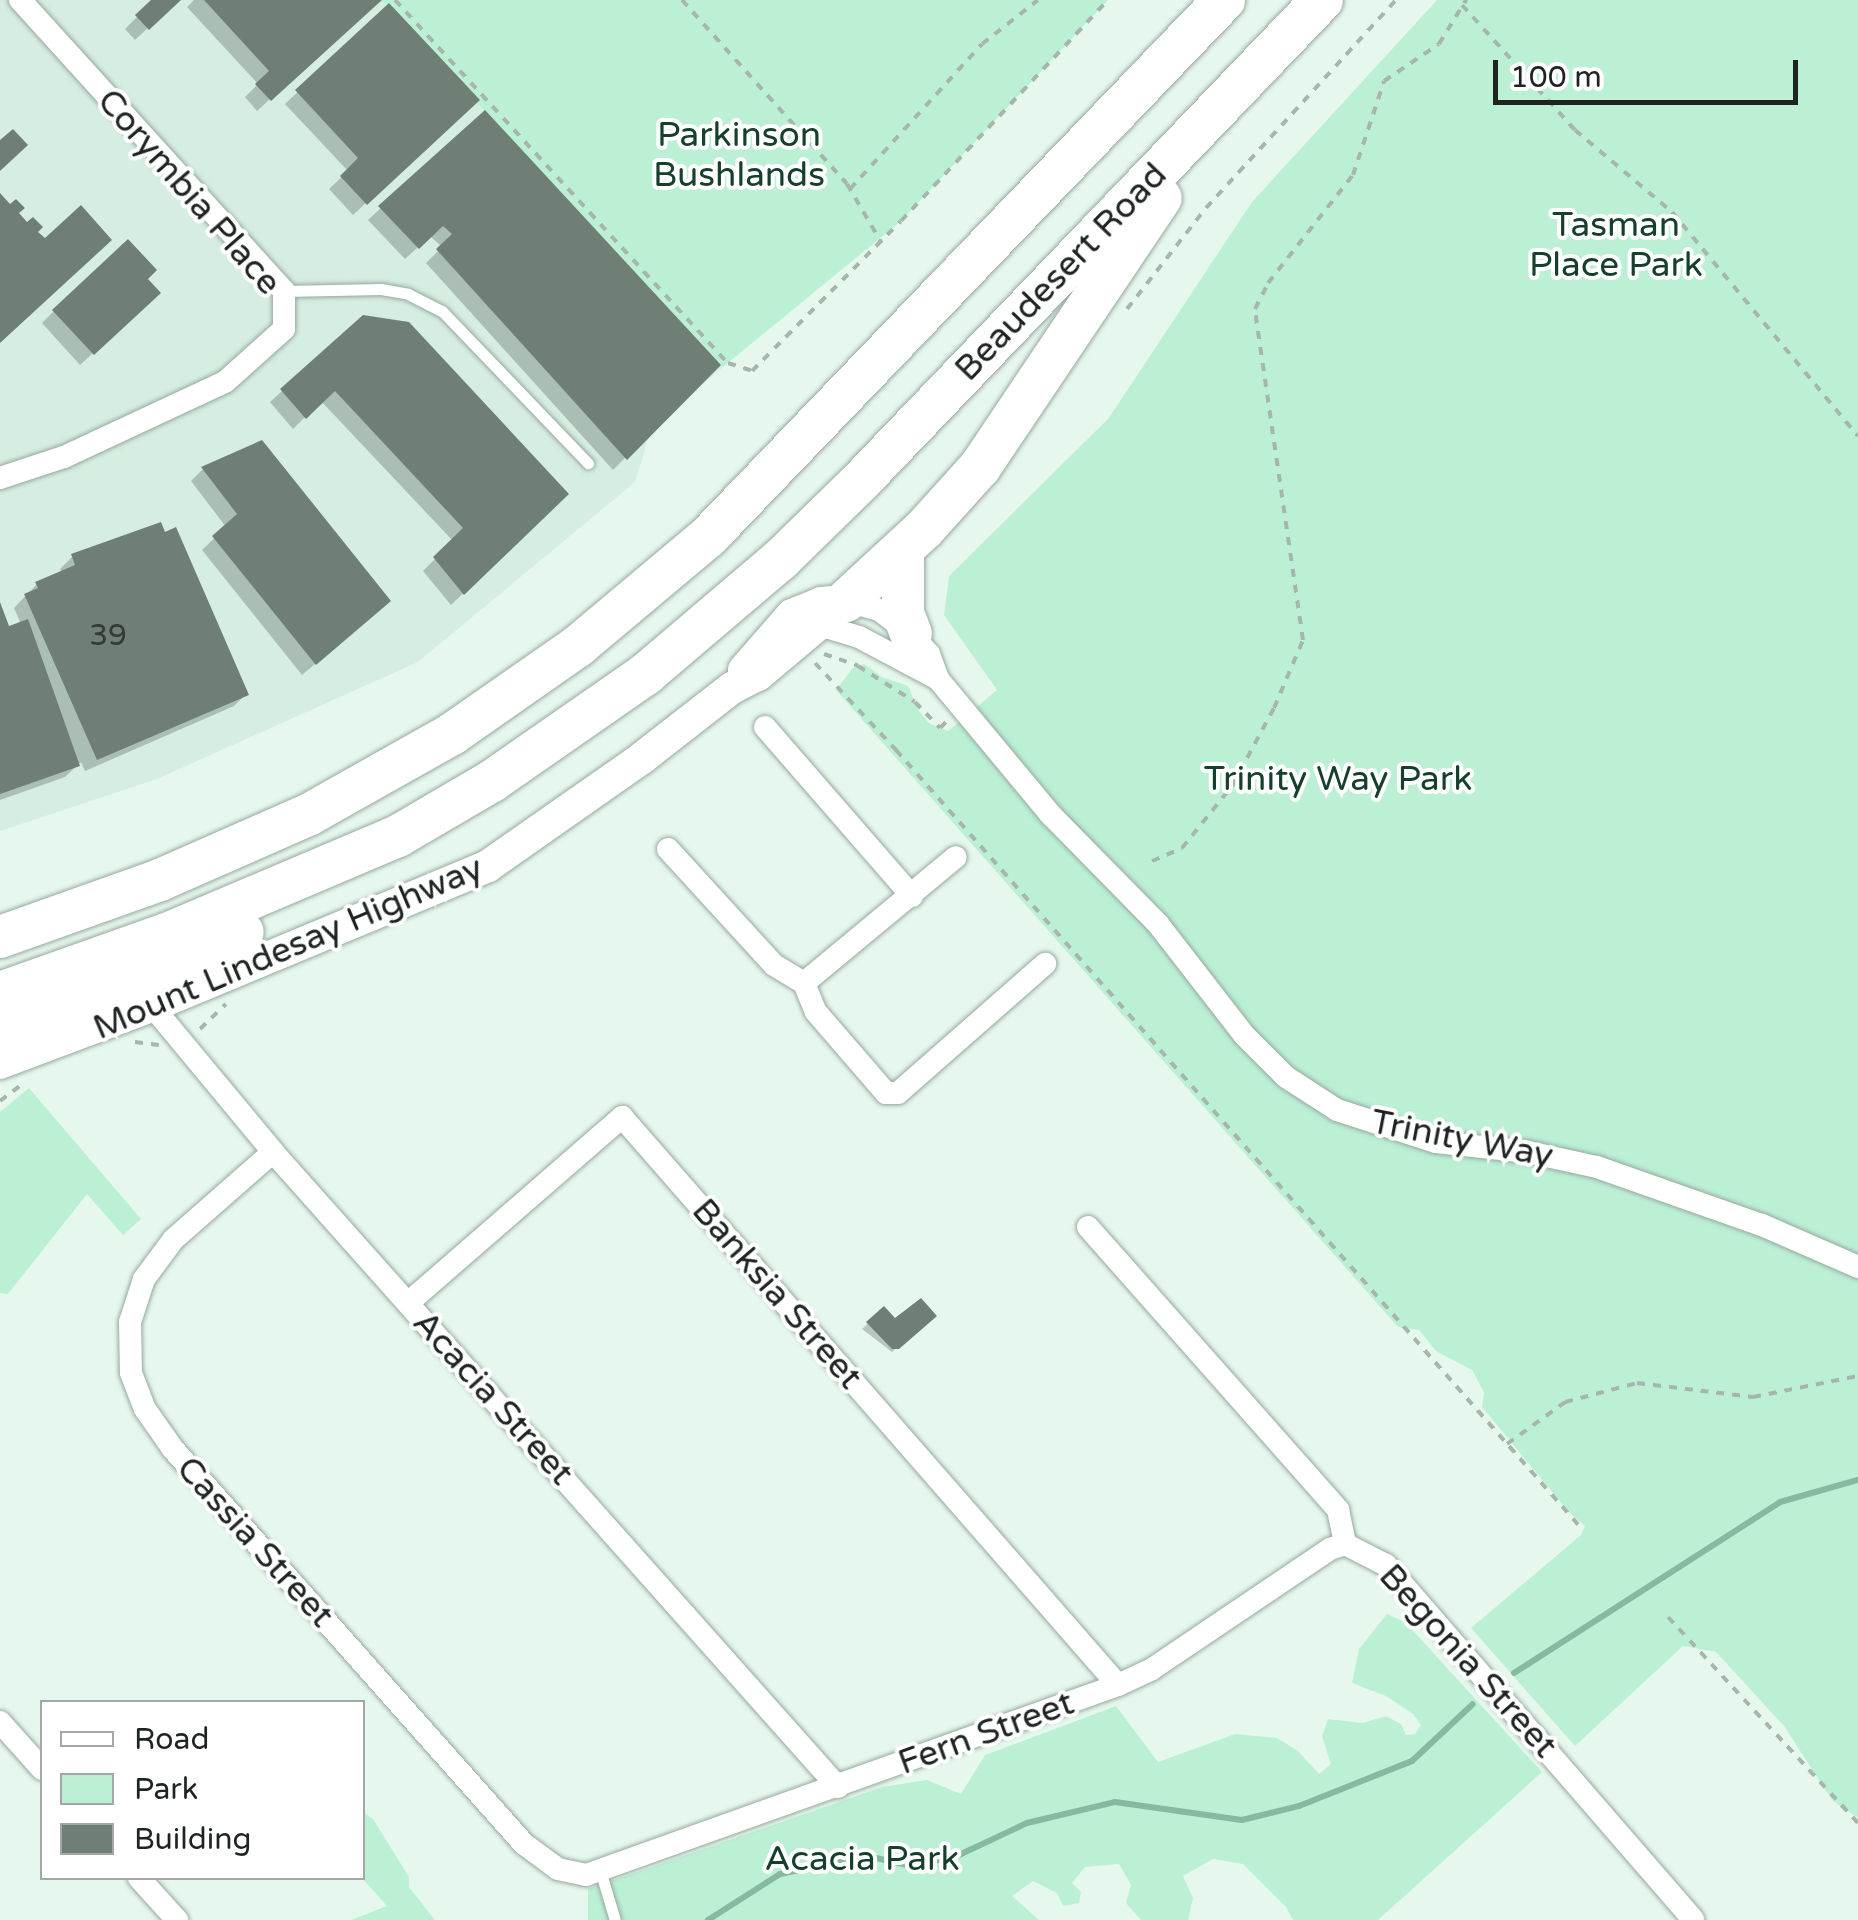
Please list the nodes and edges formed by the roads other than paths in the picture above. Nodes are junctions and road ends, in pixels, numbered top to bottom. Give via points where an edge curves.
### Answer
1 (20, 0) edge
2 (1224, 0) edge
3 (1322, 0) edge
4 (1178, 150) junction
5 (284, 292) junction
6 (588, 463) dead end
7 (0, 478) edge
8 (750, 494) joint
9 (798, 542) joint
10 (903, 550) junction
11 (832, 613) junction
12 (911, 634) junction
13 (938, 680) junction
14 (765, 727) dead end
15 (398, 836) junction
16 (668, 849) dead end
17 (956, 858) dead end
18 (160, 880) junction
19 (912, 896) junction
20 (0, 907) edge
21 (103, 929) junction
22 (0, 936) edge
23 (1045, 964) dead end
24 (804, 983) junction
25 (0, 993) edge
26 (152, 1006) junction
27 (10, 1051) edge
28 (0, 1083) edge
29 (273, 1152) junction
30 (1088, 1227) dead end
31 (1858, 1267) edge
32 (408, 1303) junction
33 (1345, 1544) junction
34 (1118, 1685) junction
35 (0, 1722) edge
36 (40, 1767) edge
37 (838, 1787) junction
38 (600, 1870) junction
39 (141, 1880) edge
40 (1676, 1915) edge
41 (177, 1920) edge
42 (614, 1920) edge

1 - 5 street, Corymbia Place
2 - 8 highway, Beaudesert Road
3 - 4 highway, Beaudesert Road
4 - 9 highway, Beaudesert Road
4 - 10 highway via 1159,205 997,444
5 - 6 lane via 382,289 442,312
5 - 7 street, Corymbia Place via 284,329 225,382 64,457
8 - 18 highway, Mount Lindesay Highway via 638,599 452,734 310,814
9 - 15 highway, Mount Lindesay Highway via 710,623 586,718
10 - 11 highway
10 - 12 highway via 902,612
11 - 12 street, Trinity Way via 879,610
11 - 13 street, Trinity Way via 860,638
11 - 26 street, Mount Lindesay Highway via 806,607 780,624 732,688 488,866
12 - 13 street, Trinity Way via 929,654
13 - 31 street, Trinity Way via 1051,815 1158,924 1244,1035 1286,1076 1337,1110 1436,1142 1597,1167
14 - 19 street
15 - 21 highway, Mount Lindesay Highway via 242,905
15 - 27 highway via 368,864 277,916
16 - 24 street via 774,964
17 - 19 street
18 - 20 highway via 102,875
18 - 21 highway, Mount Lindesay Highway
19 - 24 street
21 - 22 highway, Mount Lindesay Highway
21 - 25 highway, Mount Lindesay Highway
23 - 24 street via 898,1093 886,1093 816,1012
26 - 27 street, Mount Lindesay Highway
26 - 29 street, Acacia Street
27 - 28 street, Mount Lindesay Highway
29 - 32 street, Acacia Street
29 - 38 street, Cassia Street via 173,1240 144,1279 130,1322 132,1373 145,1409 172,1450 524,1844 558,1869 586,1875
30 - 33 street, Begonia Street via 1338,1510
32 - 34 street, Banksia Street via 622,1117
32 - 37 street, Acacia Street
33 - 34 street, Fern Street
33 - 40 street, Begonia Street via 1386,1565 1652,1869
34 - 37 street, Fern Street
35 - 36 street
37 - 38 street, Fern Street
38 - 42 lane
39 - 41 street

